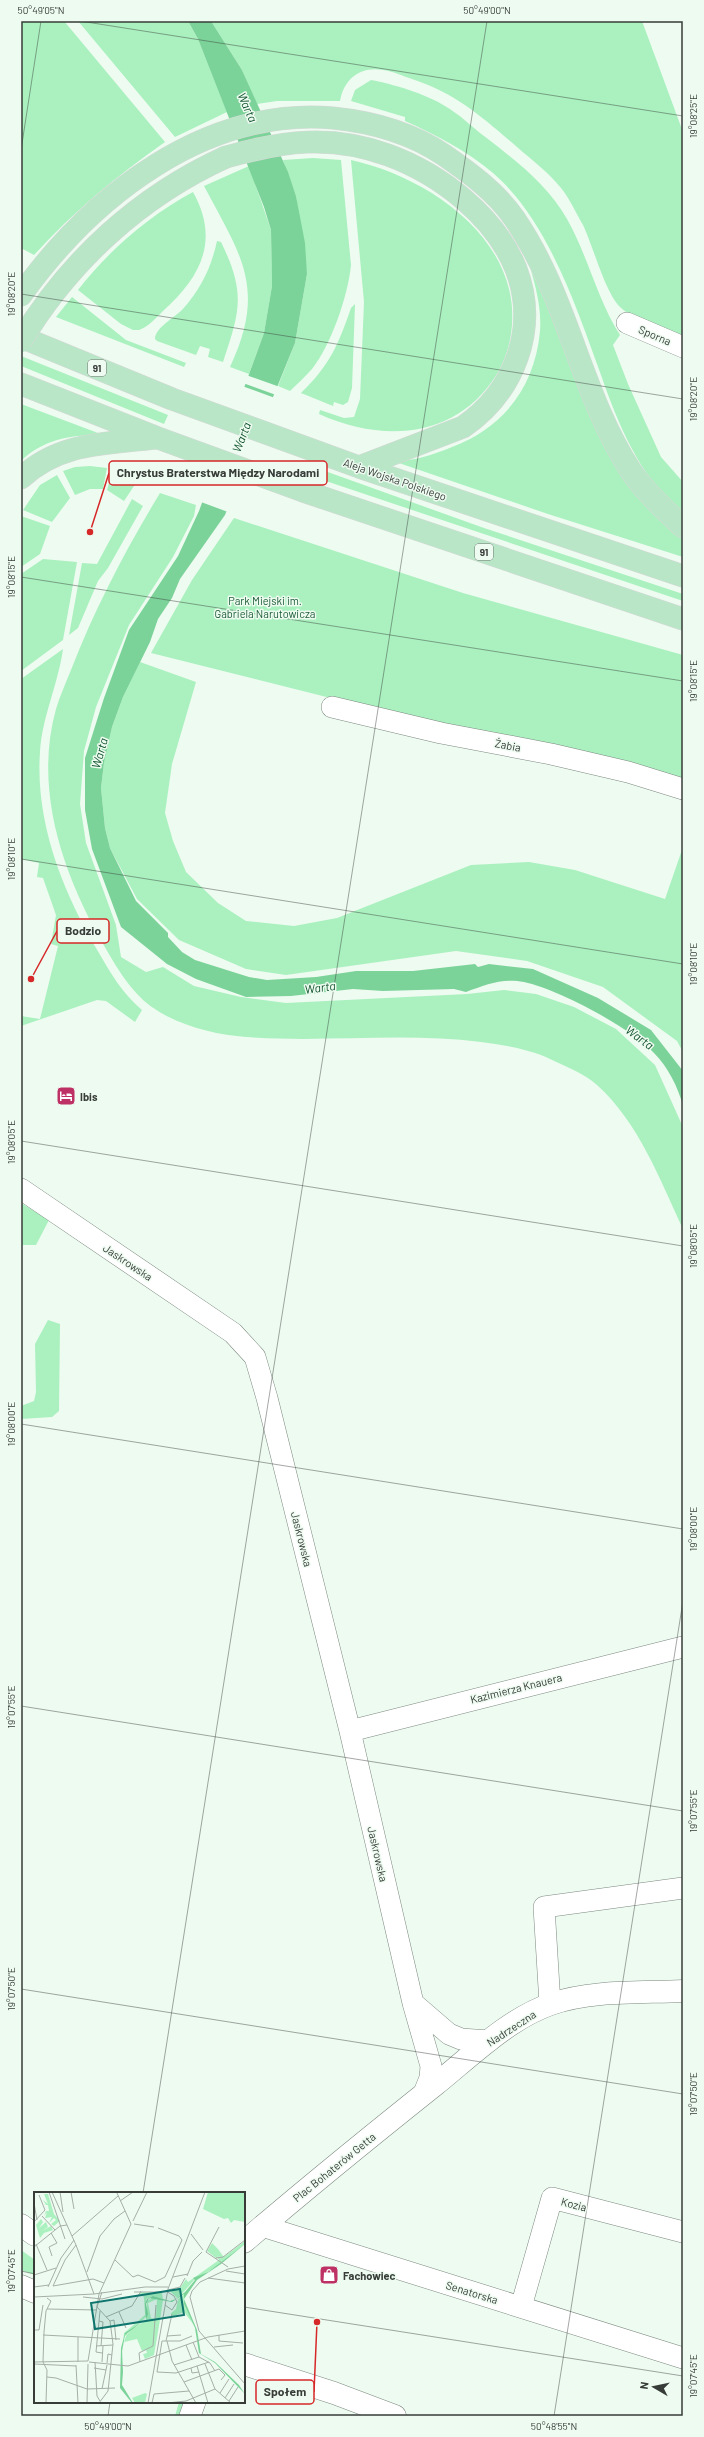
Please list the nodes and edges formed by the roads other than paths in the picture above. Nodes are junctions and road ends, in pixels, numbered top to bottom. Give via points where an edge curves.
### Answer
1 (21, 294) edge
2 (627, 323) dead end
3 (21, 337) edge
4 (21, 341) edge
5 (683, 347) edge
6 (21, 384) edge
7 (158, 438) junction
8 (359, 467) junction
9 (21, 478) edge
10 (683, 527) edge
11 (683, 576) edge
12 (683, 619) edge
13 (332, 707) dead end
14 (683, 789) edge
15 (21, 1189) edge
16 (683, 1647) edge
17 (350, 1731) junction
18 (683, 1888) edge
19 (683, 1991) edge
20 (413, 2003) junction
21 (550, 2004) junction
22 (489, 2041) junction
23 (424, 2094) junction
24 (21, 2225) edge
25 (262, 2226) junction
26 (683, 2232) edge
27 (34, 2234) edge
28 (245, 2241) edge
29 (21, 2286) edge
30 (34, 2292) edge
31 (521, 2307) junction
32 (683, 2358) edge
33 (245, 2363) edge
34 (195, 2403) edge
35 (190, 2416) edge
36 (395, 2416) edge

1 - 10 main road via 63,242 125,186 166,158 194,144 230,129 286,117 309,116 386,127 435,149 471,174 513,216 539,256 591,387 632,472
2 - 5 street, Sporna
3 - 8 main road, Aleja Wojska Polskiego / 91 via 172,399
4 - 8 main road, bridge via 54,292 84,257 113,230 162,192 210,165 255,149 297,142 348,145 388,155 424,172 460,196 482,218 501,243 515,268 523,298 524,327 522,345 507,383 476,419 449,434
6 - 7 main road, 91
7 - 9 main road via 71,449 51,456
7 - 12 main road, 91 via 303,491
8 - 11 main road, Aleja Wojska Polskiego / 91
13 - 14 street, Żabia via 441,733 558,755
15 - 17 street, Jaskrowska via 233,1333 255,1357
16 - 17 street, Kazimierza Knauera
17 - 20 street, Jaskrowska
18 - 21 street via 544,1908
19 - 21 street, Nadrzeczna via 594,1995
20 - 22 street via 449,2034 461,2039
20 - 23 street, Jaskrowska via 431,2066
21 - 22 street, Nadrzeczna
22 - 23 street, Nadrzeczna
23 - 25 street, Plac Bohaterów Getta
24 - 27 street
25 - 28 street, Plac Bohaterów Getta
25 - 31 street, Senatorska
26 - 31 street, Kozia via 552,2198
29 - 30 street
31 - 32 street, Senatorska
33 - 36 street
34 - 35 street

